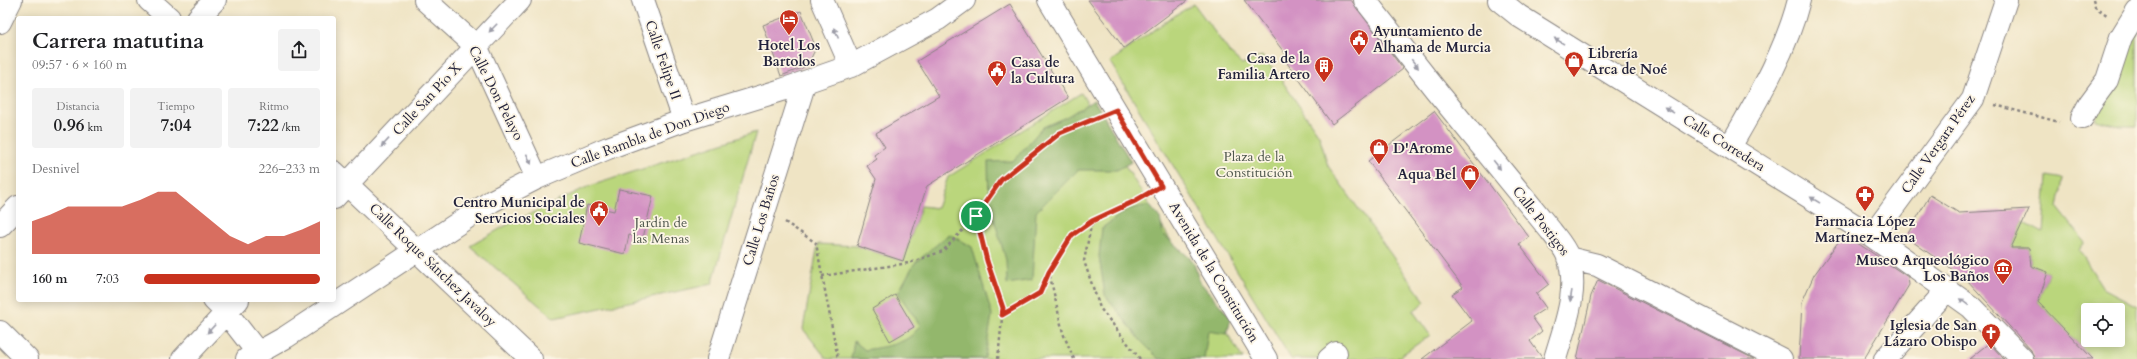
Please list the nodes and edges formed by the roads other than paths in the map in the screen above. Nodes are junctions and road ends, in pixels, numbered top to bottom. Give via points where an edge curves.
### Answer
1 (11, 0) edge
2 (149, 0) edge
3 (215, 0) edge
4 (426, 0) edge
5 (520, 0) edge
6 (643, 0) edge
7 (822, 0) edge
8 (964, 0) edge
9 (1048, 0) edge
10 (1365, 0) edge
11 (1499, 0) edge
12 (1799, 0) edge
13 (2006, 0) edge
14 (2137, 11) edge
15 (167, 16) edge
16 (200, 16) edge
17 (0, 22) edge
18 (476, 46) junction
19 (851, 66) junction
20 (806, 82) junction
21 (2082, 118) road end
22 (684, 120) junction
23 (1730, 147) junction
24 (538, 178) junction
25 (338, 184) edge
26 (16, 210) edge
27 (0, 226) edge
28 (1872, 236) junction
29 (418, 250) junction
30 (1568, 258) junction
31 (1946, 290) junction
32 (226, 304) edge
33 (0, 332) edge
34 (252, 356) edge
35 (28, 359) edge
36 (183, 359) edge
37 (531, 359) edge
38 (718, 359) edge
39 (1266, 359) edge
40 (1555, 359) edge
41 (1781, 359) edge
42 (1885, 359) edge
43 (2022, 359) edge

1 - 17 street
2 - 15 street
3 - 16 street
4 - 18 street, Calle Don Pelayo
5 -> 18 street, Calle San Pío X
6 - 22 street, Calle Felipe II
19 -> 7 street
8 - 19 street, Calle Rambla de Don Diego via 938,20
9 - 39 street, Avenida de la Constitución
10 -> 30 street, Calle Postigos via 1552,231
23 -> 11 street, Calle Corredera via 1519,16
12 - 23 street via 1796,14 1764,88
13 - 28 street, Calle Vergara Pérez via 1973,99
14 - 21 street via 2115,51 2107,80
18 -> 24 street, Calle Don Pelayo
18 -> 25 street, Calle San Pío X
19 - 20 street, Calle Rambla de Don Diego
20 - 22 street, Calle Rambla de Don Diego
20 - 38 street, Calle Los Baños
22 - 24 street, Calle Rambla de Don Diego via 608,148
28 -> 23 street, Calle Corredera
24 - 29 street, Calle Rambla de Don Diego via 492,201
25 - 29 street, Calle Roque Sánchez Javaloy
26 - 27 street
28 - 31 street, Calle Corredera
29 - 34 street, Calle Rambla de Don Diego
29 - 37 street, Calle Roque Sánchez Javaloy
30 -> 40 street via 1573,278 1571,299
30 - 41 street, Calle Postigos via 1598,265
31 - 42 street
43 -> 31 street, Calle Corredera via 1970,308
32 - 34 street
32 -> 36 street
33 - 35 street

